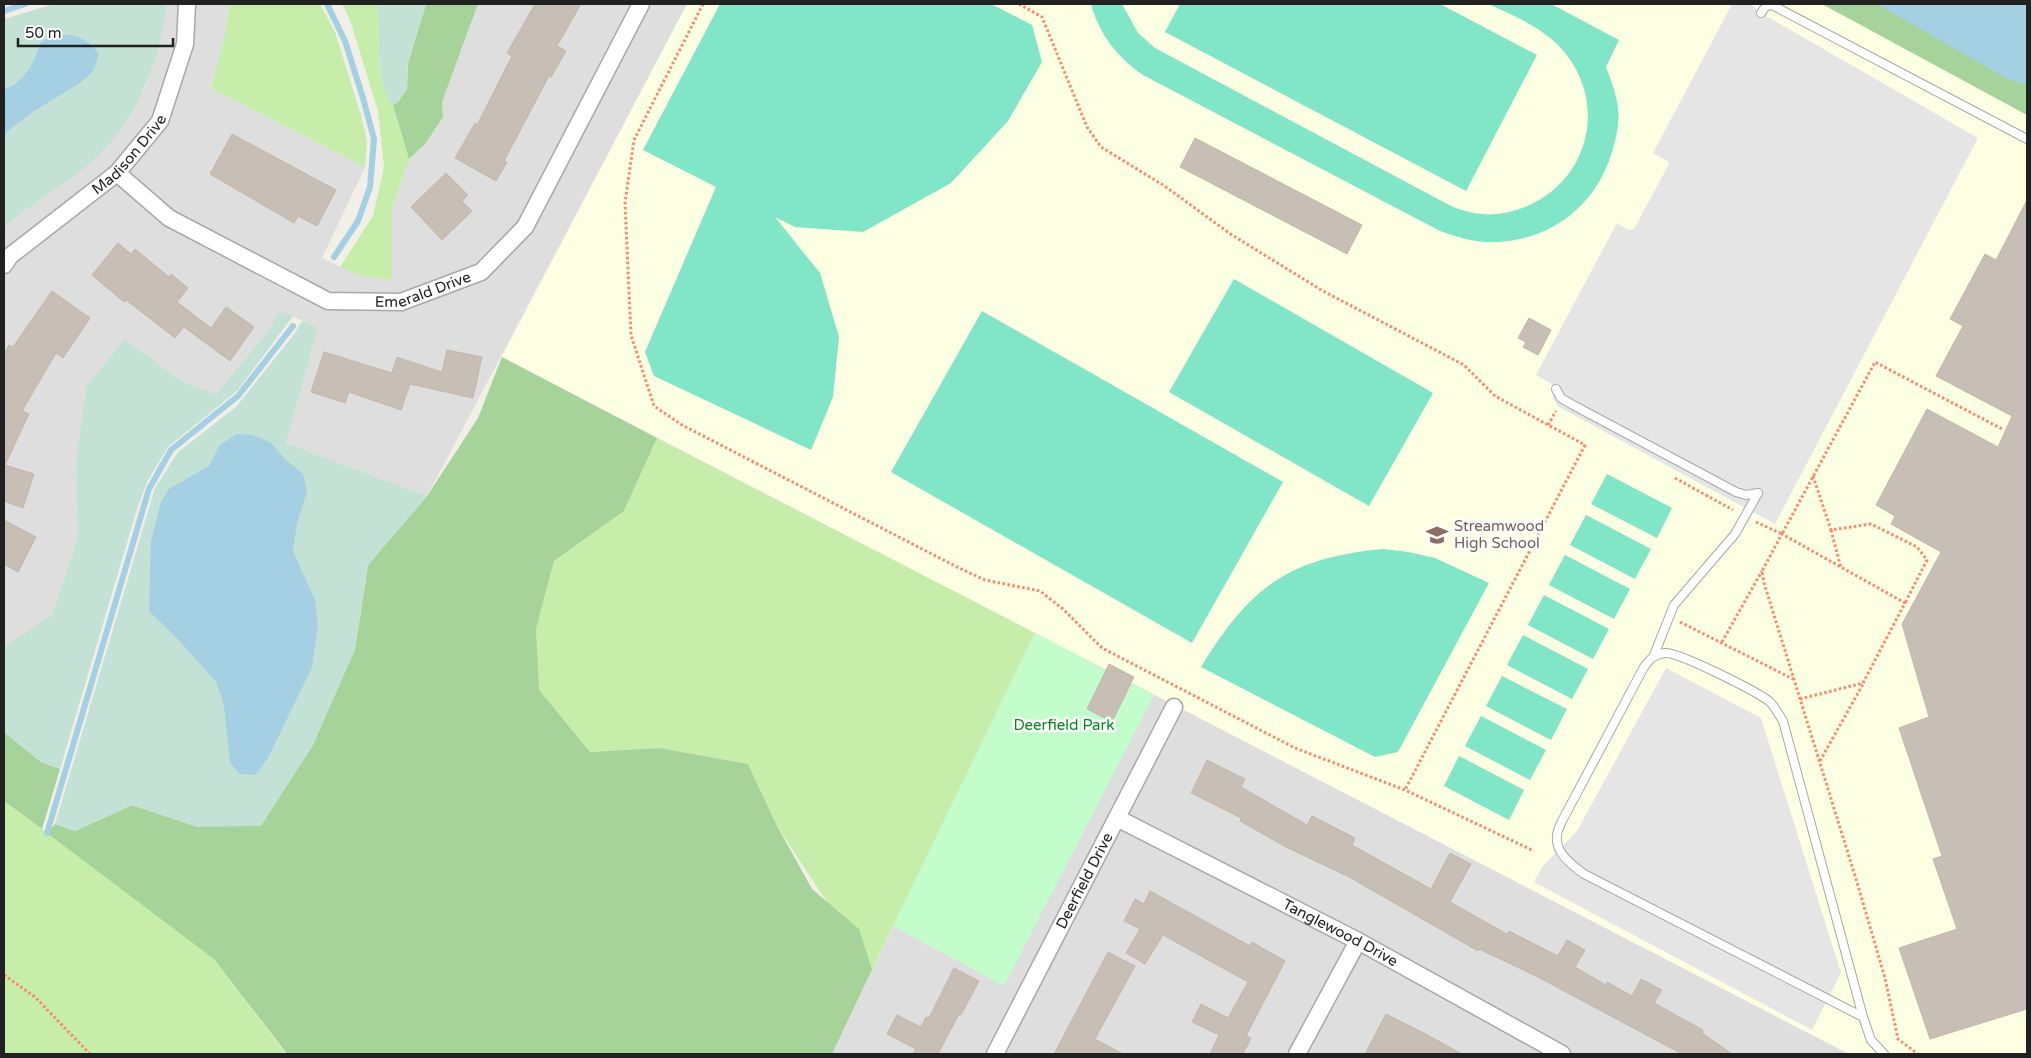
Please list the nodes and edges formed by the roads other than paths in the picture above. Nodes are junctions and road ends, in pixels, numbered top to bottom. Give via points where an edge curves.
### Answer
1 (187, 4) edge
2 (641, 4) edge
3 (1761, 13) dead end
4 (2027, 139) edge
5 (117, 173) junction
6 (4, 265) edge
7 (1556, 389) dead end
8 (1654, 655) junction
9 (1174, 707) dead end
10 (1117, 818) junction
11 (1358, 942) junction
12 (1863, 1017) junction
13 (995, 1054) edge
14 (1297, 1054) edge
15 (1562, 1054) edge
16 (1884, 1054) edge

1 - 5 street, Madison Drive via 185,44 160,121
2 - 5 street, Emerald Drive via 525,226 481,272 401,302 328,301 169,218
3 - 4 lane via 1766,6 1772,5
5 - 6 street, Madison Drive via 10,256
7 - 8 lane via 1561,398 1573,405 1736,492 1746,495 1758,492 1736,534 1674,605
8 - 12 lane via 1667,653 1685,657 1770,702 1783,721
8 - 12 lane via 1644,667 1562,821 1557,836 1559,850 1584,874
9 - 10 street, Deerfield Drive
10 - 11 street, Tanglewood Drive
10 - 13 street, Deerfield Drive
11 - 14 street
11 - 15 street, Tanglewood Drive
12 - 16 lane via 1870,1040

